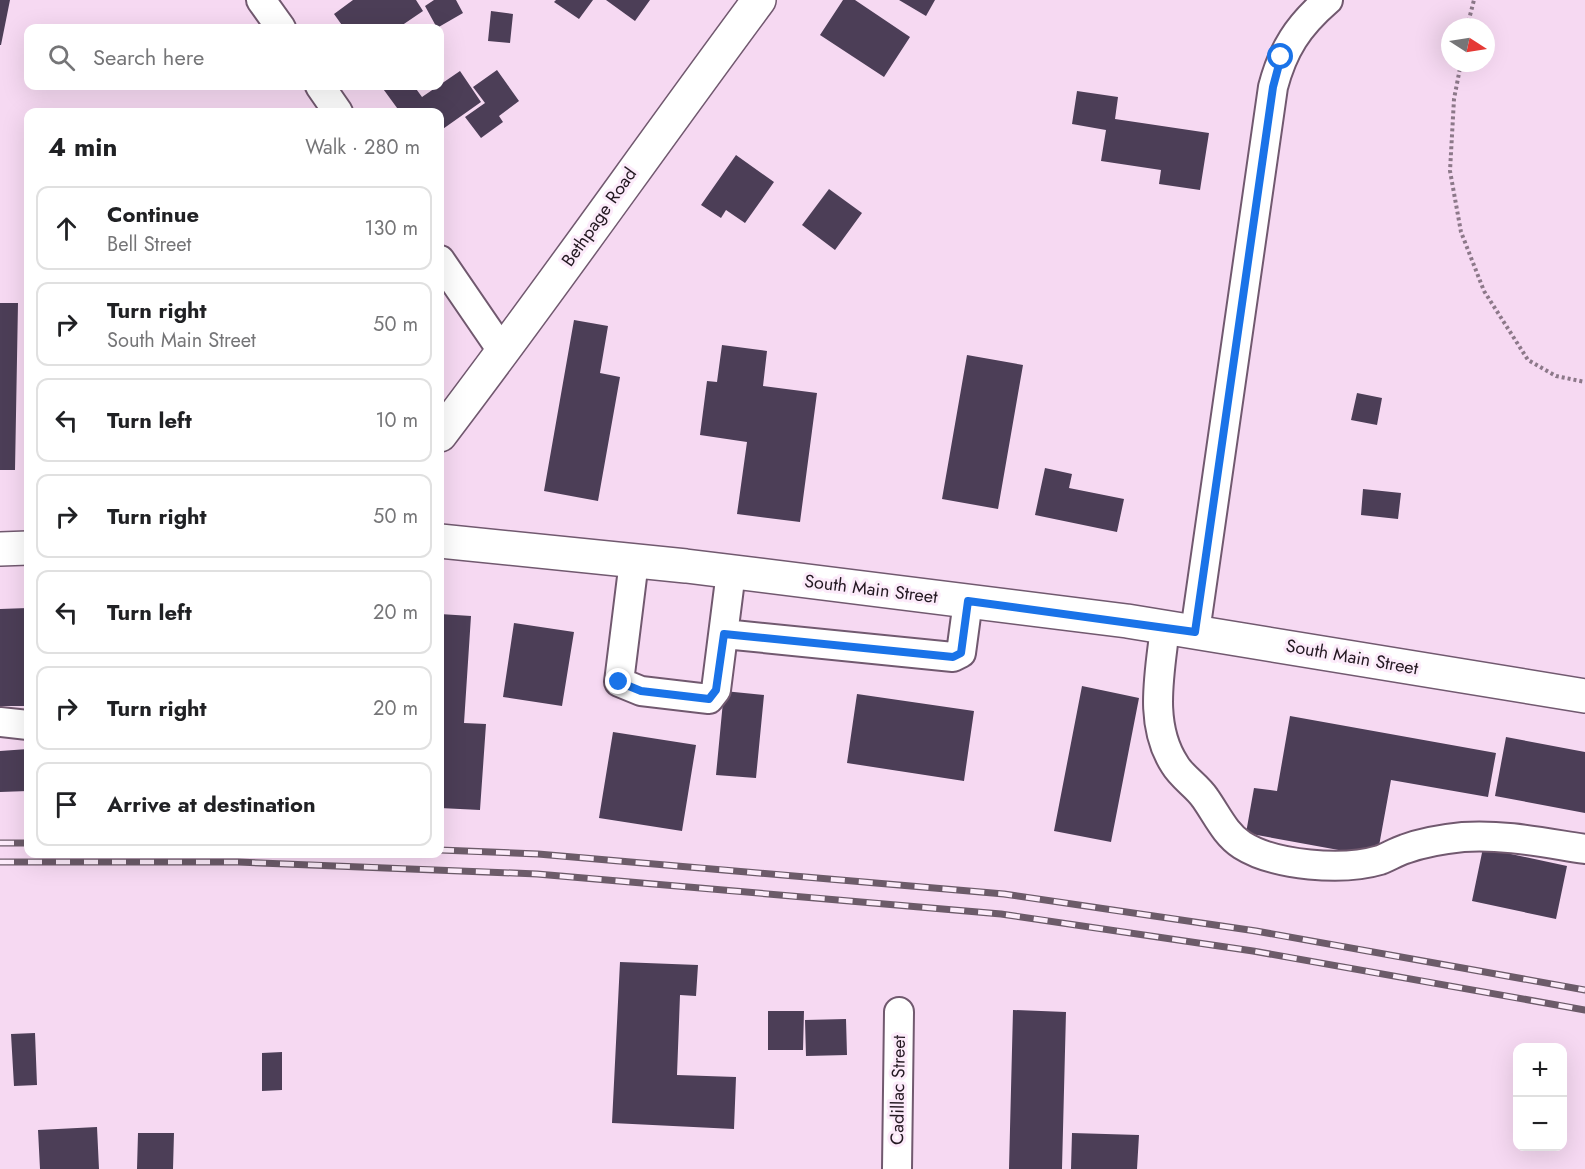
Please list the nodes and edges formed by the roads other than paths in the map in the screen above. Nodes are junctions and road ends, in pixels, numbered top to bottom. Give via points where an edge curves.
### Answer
1 (261, 0) edge
2 (759, 0) edge
3 (1328, 0) edge
4 (278, 24) edge
5 (323, 90) edge
6 (335, 108) edge
7 (444, 266) edge
8 (503, 352) junction
9 (444, 430) edge
10 (444, 541) edge
11 (24, 548) edge
12 (0, 549) edge
13 (634, 561) junction
14 (731, 572) junction
15 (968, 601) junction
16 (1180, 629) junction
17 (724, 634) junction
18 (1585, 696) edge
19 (0, 722) edge
20 (24, 725) edge
21 (1585, 849) edge
22 (899, 1012) dead end
23 (897, 1169) edge

1 - 4 street
2 - 8 main road, Bethpage Road
3 - 16 street via 1293,36 1281,57 1273,87
5 - 6 street
7 - 8 street
8 - 9 main road, Bethpage Road
10 - 13 main road, South Main Street
11 - 12 main road
13 - 14 main road, South Main Street
13 - 17 street via 619,682 641,691 709,699 716,690
14 - 15 main road, South Main Street
14 - 17 street
15 - 16 main road, South Main Street
15 - 17 street via 961,653 953,657
16 - 18 main road, South Main Street
16 - 21 street via 1157,699 1161,737 1175,766 1241,844 1259,853 1331,866 1382,860 1425,842 1462,837 1491,836
19 - 20 street
22 - 23 street, Cadillac Street

